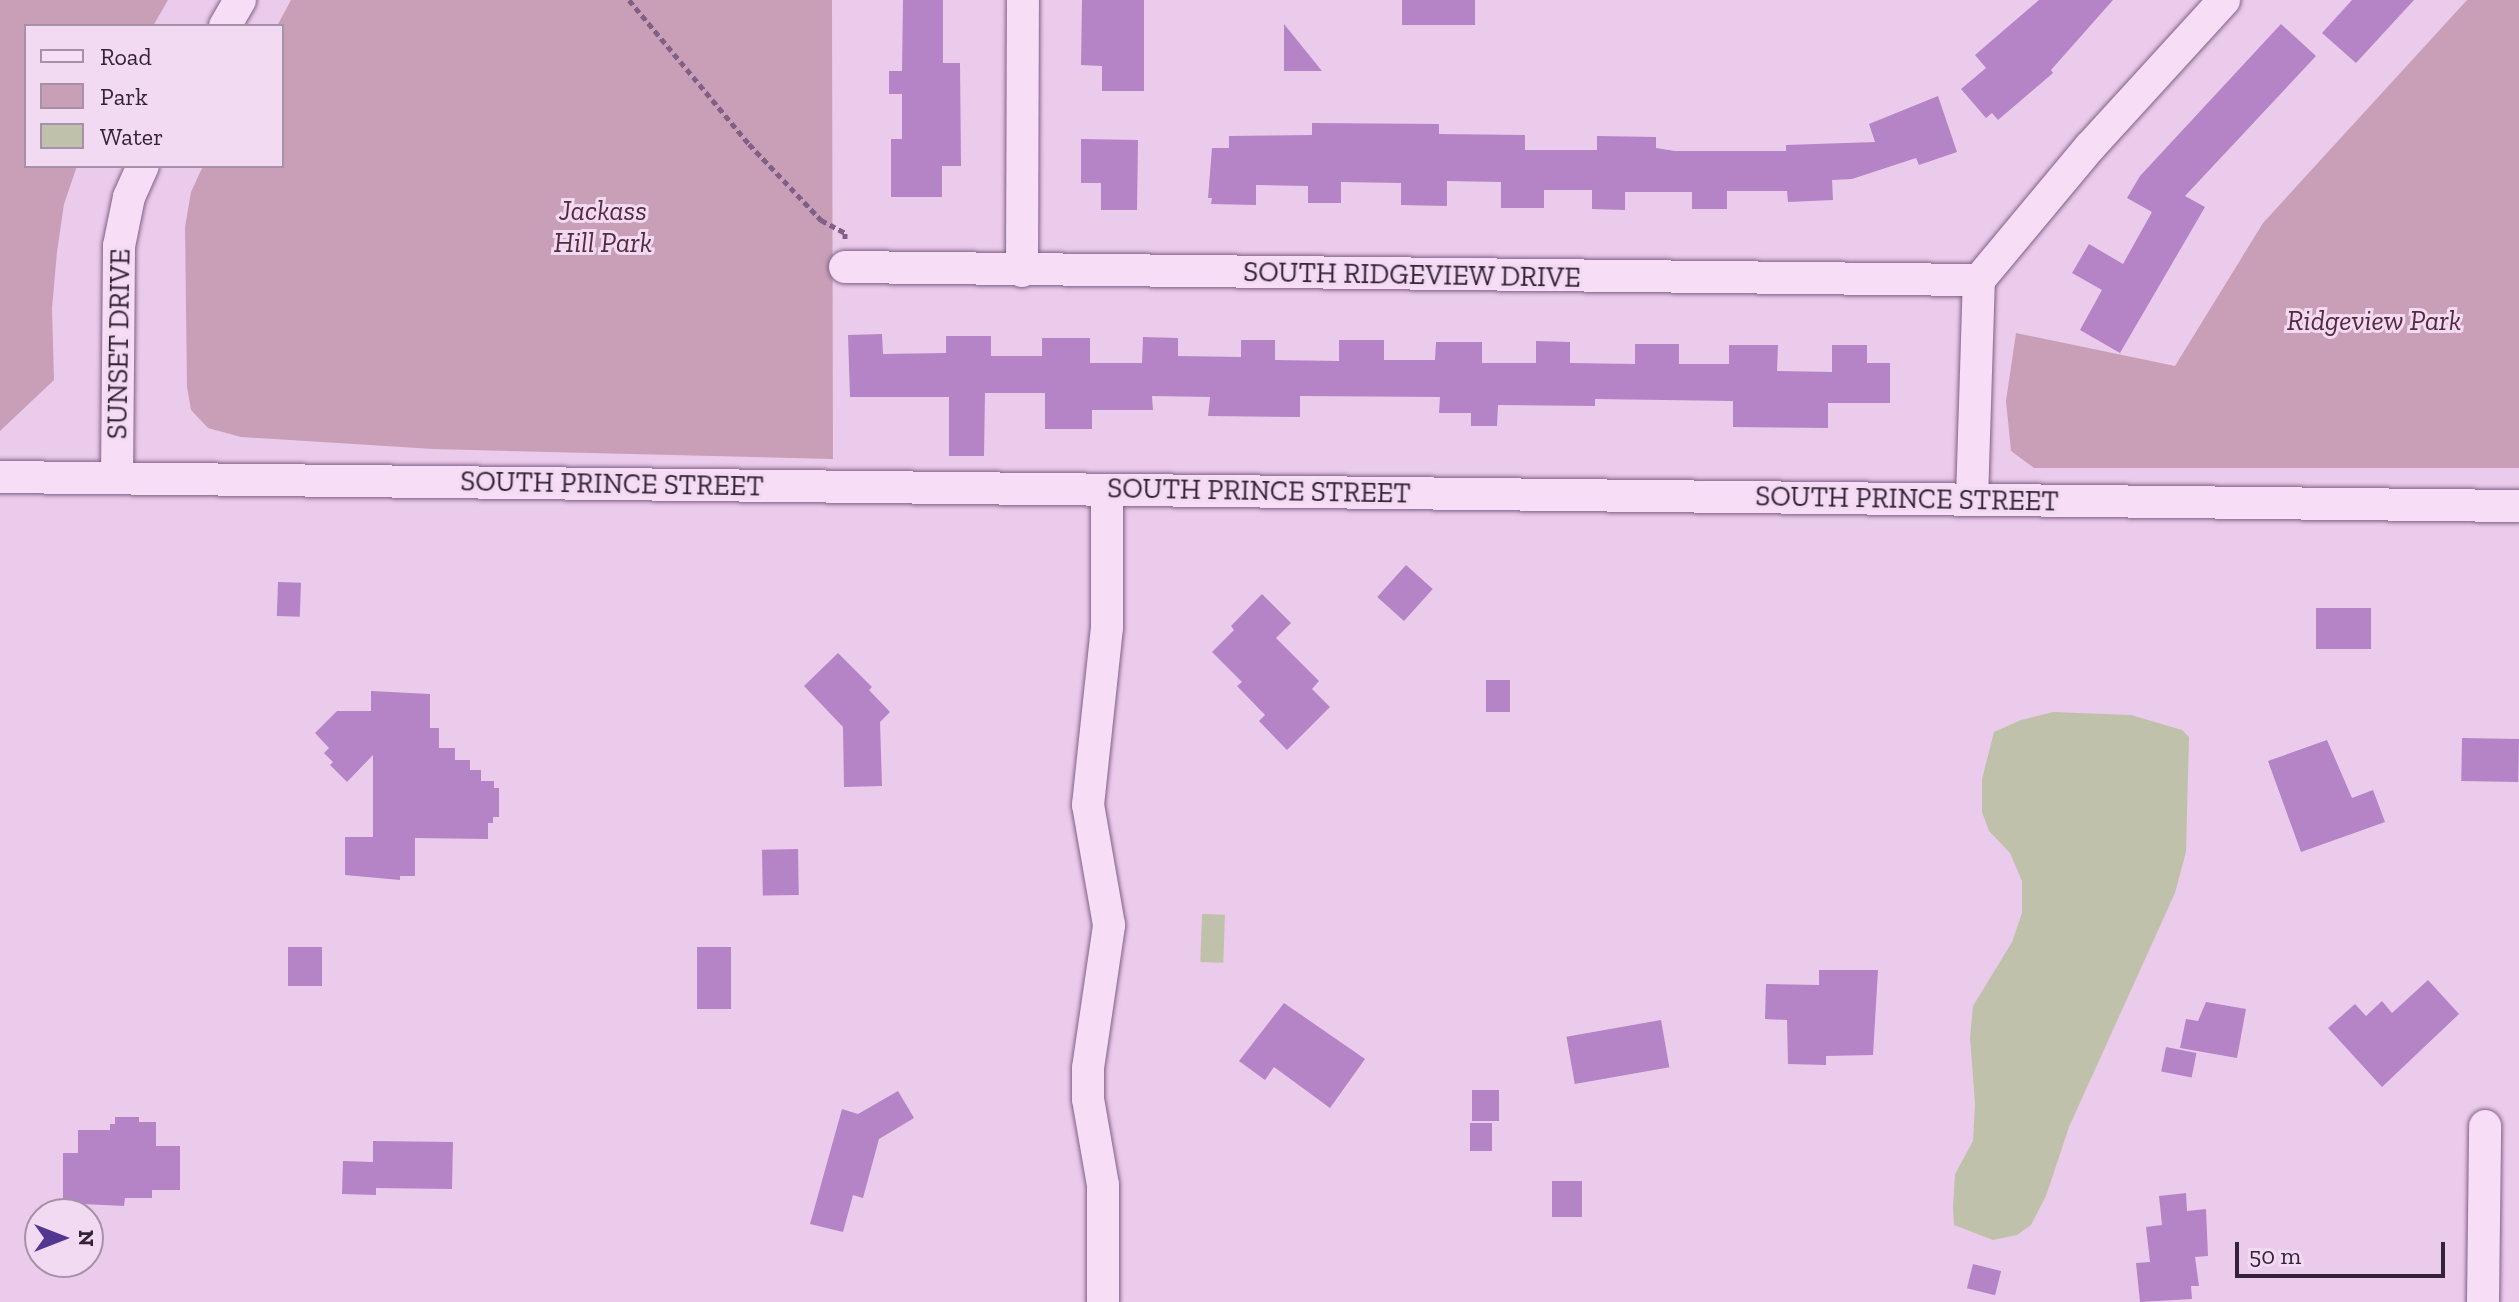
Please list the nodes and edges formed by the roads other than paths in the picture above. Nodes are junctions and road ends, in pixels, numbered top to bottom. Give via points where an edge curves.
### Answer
1 (240, 0) edge
2 (1023, 0) edge
3 (2224, 0) edge
4 (226, 24) edge
5 (142, 168) edge
6 (845, 267) road end
7 (1022, 271) junction
8 (1979, 280) junction
9 (0, 477) edge
10 (117, 478) junction
11 (1107, 490) junction
12 (1972, 499) junction
13 (2519, 506) edge
14 (2485, 1126) dead end
15 (1103, 1302) edge
16 (2483, 1302) edge

1 - 4 street
2 - 7 street
3 - 8 street via 2090,147
5 - 10 street, SUNSET DRIVE via 129,197 119,246
6 - 7 street, SOUTH RIDGEVIEW DRIVE
7 - 8 street, SOUTH RIDGEVIEW DRIVE
8 - 12 street
9 - 10 street, SOUTH PRINCE STREET
10 - 11 street, SOUTH PRINCE STREET
11 - 12 street, SOUTH PRINCE STREET
11 - 15 street via 1107,628 1088,805 1109,925 1088,1068 1103,1185
12 - 13 street, SOUTH PRINCE STREET
14 - 16 street

